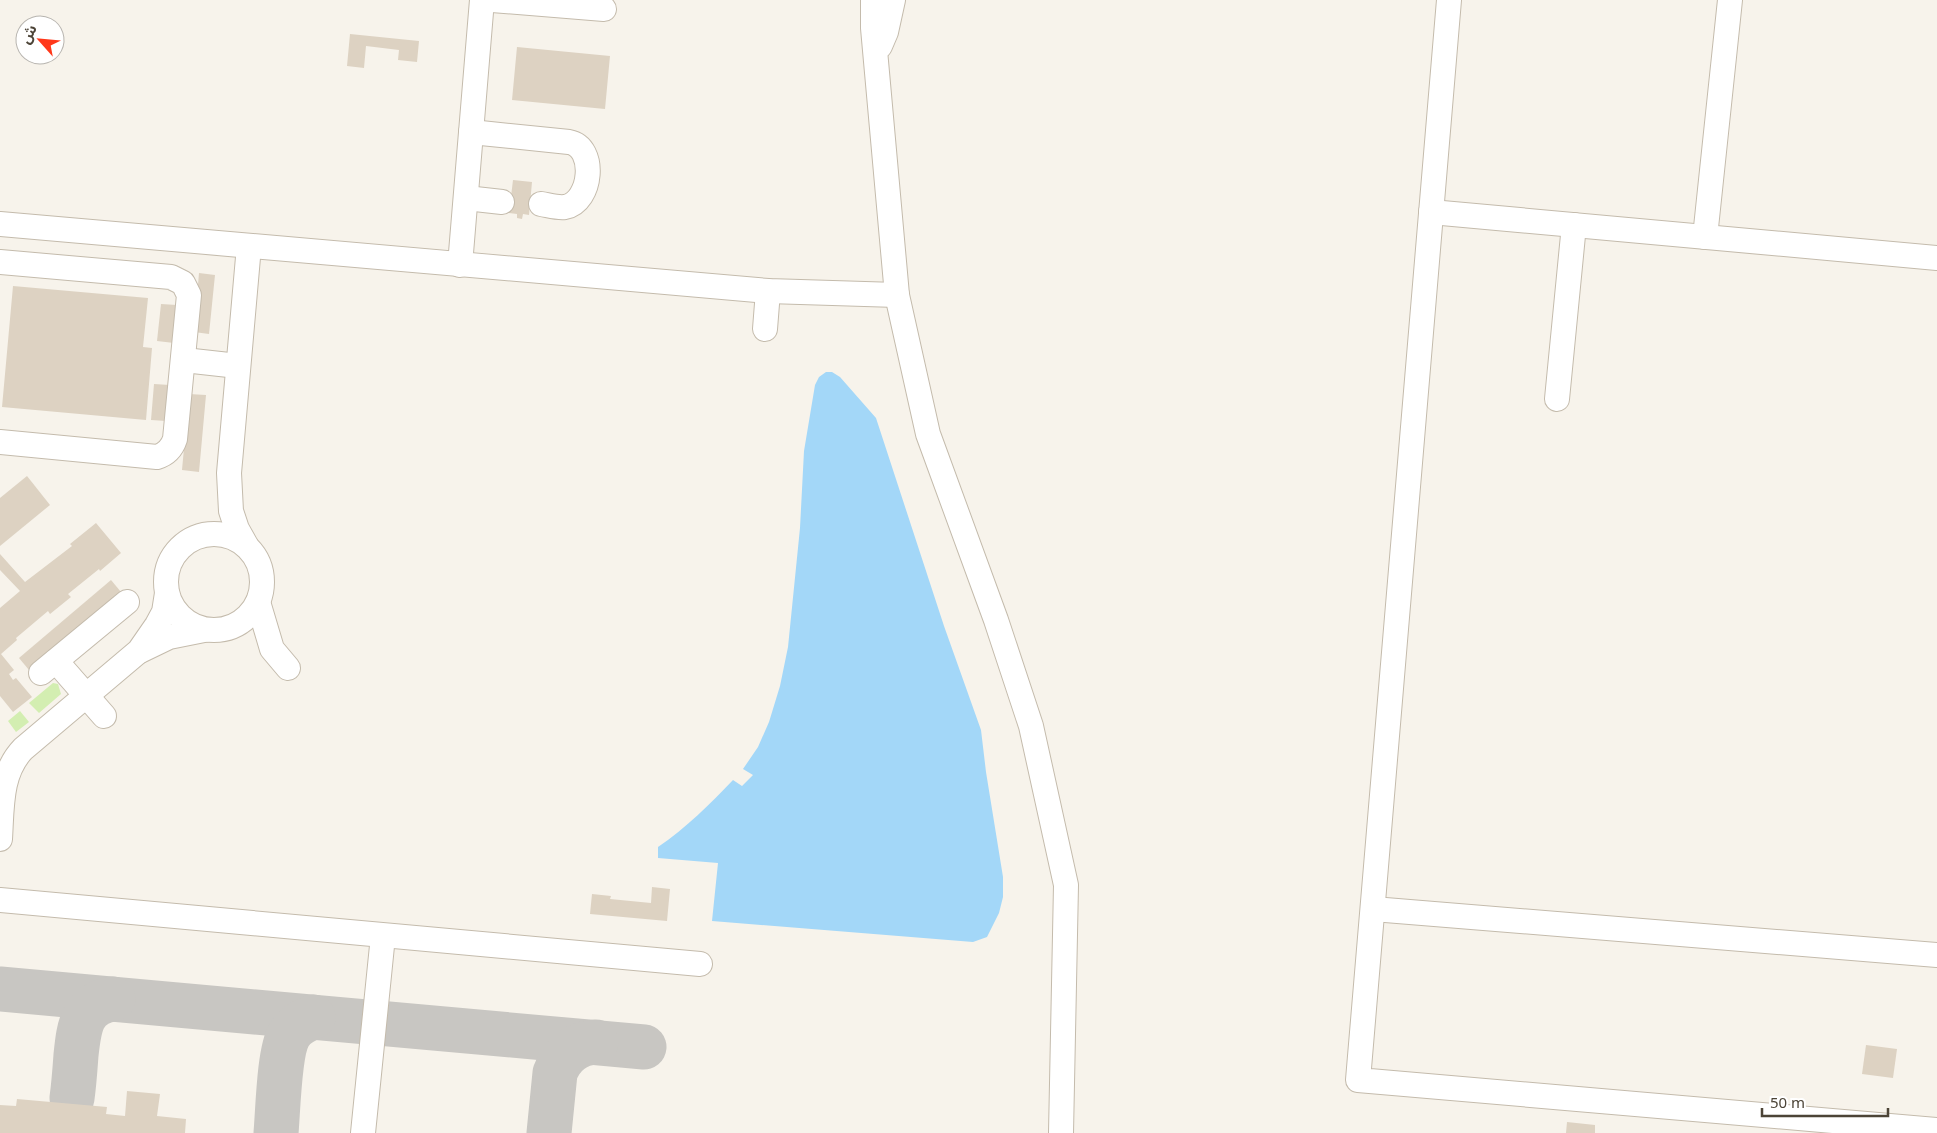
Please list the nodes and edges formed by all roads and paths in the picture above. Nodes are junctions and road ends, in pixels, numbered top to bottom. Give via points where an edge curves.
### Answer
1 (482, 0) edge
2 (492, 0) edge
3 (873, 0) edge
4 (893, 0) edge
5 (1449, 0) edge
6 (1730, 0) edge
7 (604, 9) dead end
8 (877, 55) junction
9 (471, 132) junction
10 (466, 198) junction
11 (502, 202) dead end
12 (541, 204) dead end
13 (1431, 212) junction
14 (0, 224) edge
15 (1574, 225) junction
16 (1705, 237) junction
17 (249, 246) junction
18 (1937, 258) edge
19 (0, 262) edge
20 (460, 265) junction
21 (768, 291) junction
22 (897, 295) junction
23 (765, 329) dead end
24 (184, 360) junction
25 (238, 366) junction
26 (1557, 399) dead end
27 (0, 442) edge
28 (228, 473) junction
29 (195, 538) junction
30 (246, 545) junction
31 (167, 593) junction
32 (127, 602) dead end
33 (258, 602) junction
34 (213, 630) junction
35 (272, 649) junction
36 (138, 651) junction
37 (288, 668) dead end
38 (86, 695) junction
39 (104, 716) dead end
40 (4, 847) edge
41 (0, 900) edge
42 (1373, 909) junction
43 (382, 936) junction
44 (1937, 956) edge
45 (700, 964) dead end
46 (1937, 1130) edge
47 (364, 1133) edge
48 (1061, 1133) edge

1 - 9 lane
2 - 7 lane
3 - 8 lane
4 - 8 lane
5 - 13 lane
6 - 16 lane
8 - 22 lane
9 - 10 lane
9 - 12 lane via 569,142 580,147 587,166 586,186 581,197 567,206
10 - 11 lane
10 - 20 lane
13 - 15 lane
13 - 42 lane
14 - 17 lane
15 - 16 lane
15 - 26 lane
16 - 18 lane
17 - 20 lane
17 - 25 lane
19 - 24 lane via 178,279 189,295
20 - 21 lane
21 - 22 lane
21 - 23 lane
22 - 48 lane via 928,434 1031,726 1066,885
24 - 25 lane
24 - 27 lane via 175,439 170,450 158,457
25 - 28 lane
28 - 29 lane via 220,505 208,527
28 - 30 lane via 231,511
29 - 30 lane via 221,534
29 - 31 lane via 177,551 171,561
30 - 33 lane via 254,554 262,577
31 - 34 lane via 180,617
31 - 36 lane via 164,612
32 - 38 lane via 49,667
33 - 34 lane via 240,623
33 - 35 lane
34 - 35 lane via 248,637
34 - 36 lane via 169,638
35 - 37 lane
36 - 38 lane
38 - 39 lane
38 - 40 lane via 12,761 5,778
41 - 43 lane
42 - 44 lane
42 - 46 lane via 1358,1080
43 - 45 lane
43 - 47 lane

